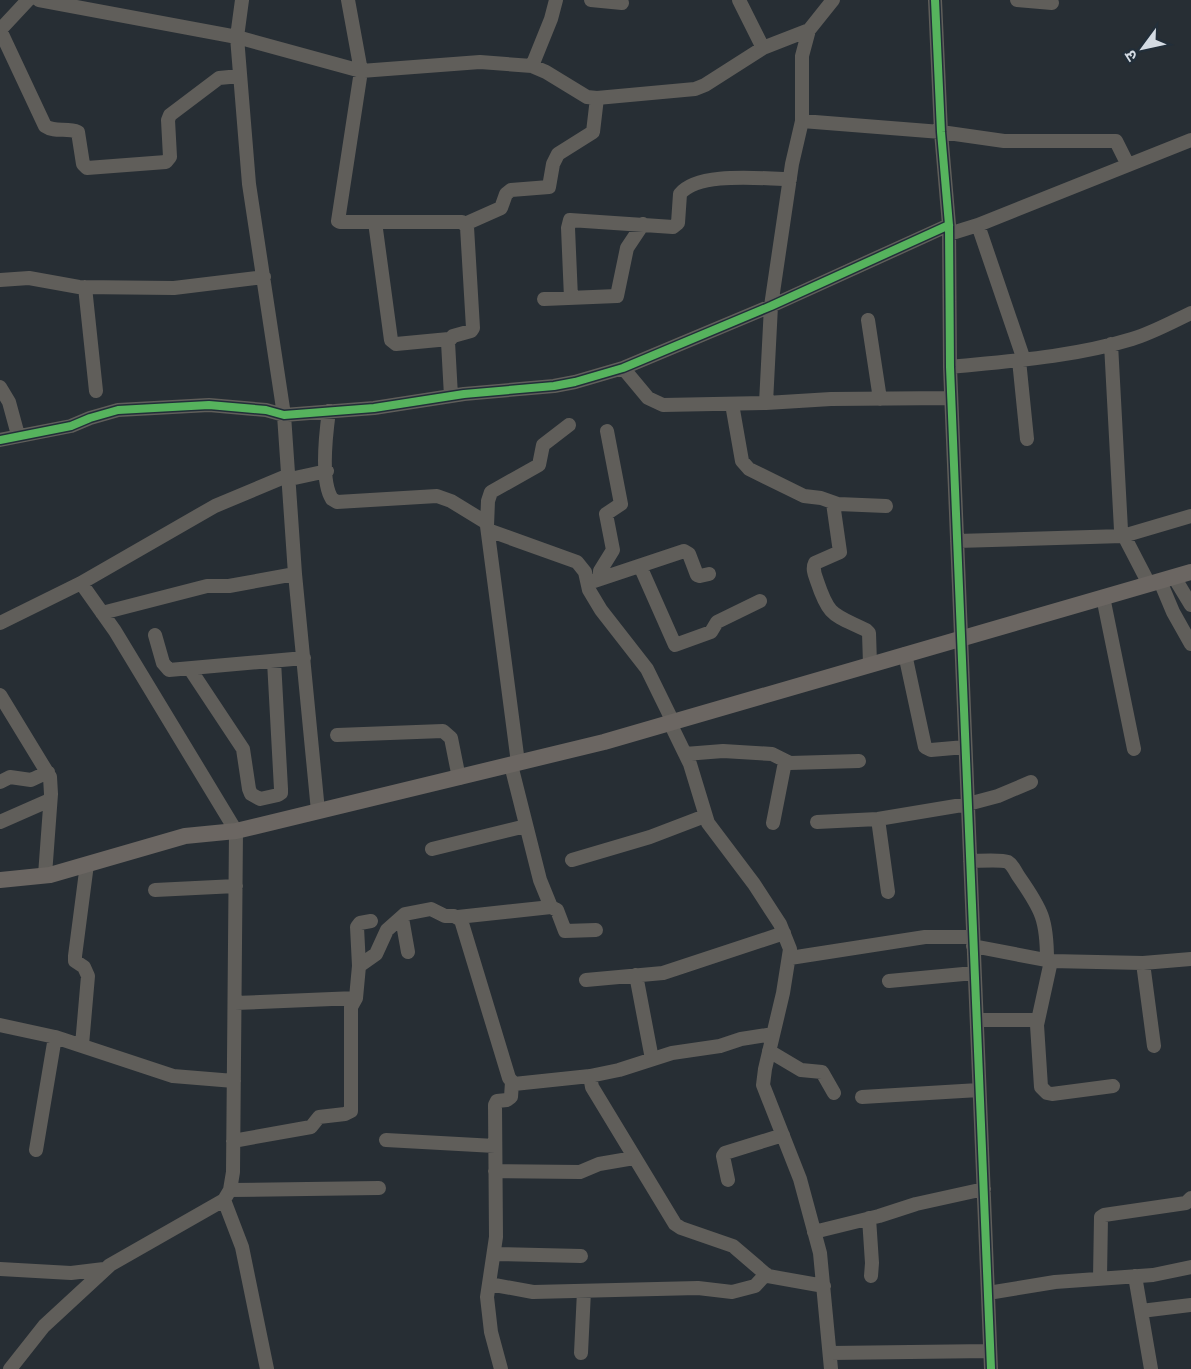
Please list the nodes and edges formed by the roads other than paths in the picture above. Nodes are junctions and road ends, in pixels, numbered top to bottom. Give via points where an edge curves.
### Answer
1 (28, 0) edge
2 (40, 0) edge
3 (242, 0) edge
4 (348, 0) edge
5 (556, 0) edge
6 (591, 0) edge
7 (739, 0) edge
8 (818, 0) edge
9 (832, 0) edge
10 (935, 0) edge
11 (1017, 0) edge
12 (622, 3) dead end
13 (1052, 3) dead end
14 (822, 14) junction
15 (809, 30) junction
16 (237, 37) junction
17 (763, 48) junction
18 (532, 66) junction
19 (361, 70) junction
20 (240, 76) junction
21 (597, 98) junction
22 (802, 120) junction
23 (940, 132) junction
24 (1190, 143) edge
25 (1128, 165) junction
26 (790, 179) junction
27 (375, 222) junction
28 (465, 224) junction
29 (643, 224) junction
30 (978, 225) junction
31 (949, 230) junction
32 (264, 277) junction
33 (0, 280) edge
34 (86, 287) junction
35 (571, 298) junction
36 (544, 299) dead end
37 (771, 306) junction
38 (1191, 314) edge
39 (868, 320) dead end
40 (449, 339) junction
41 (1111, 344) junction
42 (1022, 360) junction
43 (950, 367) junction
44 (623, 368) junction
45 (0, 387) edge
46 (96, 391) dead end
47 (451, 396) junction
48 (951, 398) junction
49 (880, 399) junction
50 (766, 403) junction
51 (732, 404) junction
52 (329, 411) junction
53 (284, 415) junction
54 (569, 425) dead end
55 (608, 431) dead end
56 (18, 435) junction
57 (1027, 439) dead end
58 (0, 440) edge
59 (327, 471) junction
60 (290, 477) junction
61 (833, 503) junction
62 (886, 506) dead end
63 (1191, 516) edge
64 (487, 526) junction
65 (1123, 536) junction
66 (957, 541) junction
67 (640, 566) junction
68 (1191, 572) edge
69 (296, 574) junction
70 (709, 574) dead end
71 (594, 581) junction
72 (1161, 581) junction
73 (81, 583) junction
74 (1103, 597) junction
75 (760, 601) dead end
76 (1191, 605) edge
77 (102, 613) junction
78 (0, 623) edge
79 (155, 635) dead end
80 (961, 638) junction
81 (1191, 644) edge
82 (905, 654) junction
83 (304, 658) junction
84 (274, 661) junction
85 (870, 664) junction
86 (190, 669) junction
87 (0, 695) edge
88 (671, 723) junction
89 (337, 735) dead end
90 (965, 747) junction
91 (1134, 749) dead end
92 (685, 754) junction
93 (859, 761) dead end
94 (785, 762) junction
95 (514, 764) junction
96 (48, 772) junction
97 (459, 778) junction
98 (0, 782) edge
99 (1031, 782) dead end
100 (51, 800) junction
101 (968, 804) junction
102 (318, 811) junction
103 (705, 816) junction
104 (878, 819) junction
105 (0, 822) edge
106 (817, 822) dead end
107 (773, 823) dead end
108 (526, 826) junction
109 (236, 831) junction
110 (432, 849) dead end
111 (572, 860) dead end
112 (970, 861) junction
113 (87, 864) junction
114 (45, 875) junction
115 (0, 880) edge
116 (236, 886) junction
117 (155, 890) dead end
118 (888, 892) dead end
119 (551, 907) junction
120 (459, 917) junction
121 (402, 918) junction
122 (371, 921) dead end
123 (596, 930) dead end
124 (784, 933) junction
125 (973, 942) junction
126 (408, 952) dead end
127 (790, 958) junction
128 (1191, 959) edge
129 (1049, 960) junction
130 (1143, 963) junction
131 (359, 966) junction
132 (974, 973) junction
133 (636, 975) junction
134 (586, 980) dead end
135 (889, 981) dead end
136 (356, 998) junction
137 (235, 1003) junction
138 (977, 1020) junction
139 (1038, 1020) junction
140 (0, 1025) edge
141 (773, 1034) junction
142 (55, 1037) junction
143 (82, 1045) junction
144 (1154, 1046) dead end
145 (769, 1051) junction
146 (652, 1059) junction
147 (590, 1076) junction
148 (234, 1081) junction
149 (512, 1082) junction
150 (1113, 1086) dead end
151 (980, 1090) junction
152 (834, 1093) dead end
153 (862, 1097) dead end
154 (783, 1135) junction
155 (386, 1140) dead end
156 (233, 1141) junction
157 (495, 1146) junction
158 (36, 1150) dead end
159 (634, 1158) junction
160 (495, 1171) junction
161 (728, 1179) dead end
162 (379, 1188) dead end
163 (984, 1190) junction
164 (227, 1195) junction
165 (1191, 1198) edge
166 (869, 1218) junction
167 (814, 1232) junction
168 (494, 1254) junction
169 (581, 1256) dead end
170 (1191, 1268) edge
171 (0, 1269) edge
172 (104, 1269) junction
173 (766, 1274) junction
174 (871, 1276) dead end
175 (1135, 1276) junction
176 (1100, 1278) junction
177 (489, 1284) junction
178 (824, 1286) junction
179 (584, 1291) junction
180 (988, 1293) junction
181 (1191, 1305) edge
182 (1142, 1311) junction
183 (990, 1351) junction
184 (580, 1353) dead end
185 (830, 1353) junction
186 (10, 1369) edge
187 (267, 1369) edge
188 (501, 1369) edge
189 (831, 1369) edge
190 (991, 1369) edge
191 (1150, 1369) edge

1 - 20 street via 0,30 45,126 78,132 87,168 166,162 170,158 170,115 219,78
2 - 16 street
3 - 16 street
4 - 19 street
5 - 18 street
6 - 12 street
7 - 17 street
8 - 14 street
9 - 14 street
10 - 23 street
11 - 13 street
14 - 15 street
15 - 17 street
15 - 22 street via 802,56
16 - 19 street
16 - 20 street
17 - 21 street via 705,85
18 - 19 street via 480,62
18 - 21 street via 587,97
19 - 27 street via 338,220
20 - 32 street via 249,184
21 - 28 street via 593,132 558,154 549,187 510,190 501,208
22 - 23 street
22 - 26 street
23 - 25 street via 1004,141 1116,141
23 - 31 street
24 - 25 street
25 - 30 street
26 - 29 street via 702,181 680,194 676,225
26 - 37 street
27 - 28 street
27 - 40 street via 391,340 396,344
28 - 40 street via 473,328
29 - 35 street via 627,248 617,296
29 - 35 street via 570,220
30 - 31 street
30 - 42 street
31 - 37 street
31 - 43 street
32 - 34 street via 174,288
32 - 53 street
33 - 34 street via 29,278
34 - 46 street
35 - 36 street
37 - 44 street
37 - 50 street
38 - 41 street
39 - 49 street
40 - 47 street
41 - 42 street
41 - 65 street
42 - 43 street
42 - 57 street
43 - 48 street
44 - 47 street via 554,386
44 - 51 street via 648,398 663,405
45 - 56 street via 9,402
47 - 52 street
48 - 49 street
48 - 66 street
49 - 50 street
50 - 51 street
51 - 61 street via 744,465 800,495
52 - 53 street
52 - 59 street
53 - 56 street via 209,405 118,410 71,426
53 - 60 street
54 - 64 street via 543,445 539,465 491,492
55 - 71 street via 621,504 606,514 612,550
56 - 58 street
59 - 60 street
59 - 64 street via 330,495 337,502 436,496 451,501
60 - 69 street
60 - 73 street via 215,506
61 - 62 street
61 - 85 street via 840,552 815,563 814,571 829,610 869,633
63 - 65 street
64 - 71 street via 577,562
64 - 95 street
65 - 66 street
65 - 72 street
66 - 80 street
67 - 70 street via 684,551 697,575
67 - 71 street
67 - 75 street via 675,645 711,632 717,622
68 - 72 main road
69 - 77 street via 207,586
69 - 83 street
71 - 88 street via 594,600 647,669
72 - 74 main road
72 - 76 street
72 - 81 street
73 - 77 street
73 - 78 street
74 - 80 main road
74 - 91 street
77 - 109 street
79 - 86 street via 165,668
80 - 82 main road
80 - 90 street
82 - 85 main road
82 - 90 street via 925,747
83 - 84 street
83 - 102 street
84 - 86 street
84 - 86 street via 281,789 278,795 260,799 249,789 243,749
85 - 88 main road
87 - 96 street
88 - 92 street
88 - 95 main road
89 - 97 street via 443,731 451,738
90 - 101 street
92 - 94 street via 772,754
92 - 103 street
93 - 94 street
94 - 107 street
95 - 97 main road
95 - 108 street
96 - 98 street via 31,780 10,777
96 - 100 street
97 - 102 main road
99 - 101 street
100 - 105 street
100 - 114 street
101 - 104 street
101 - 112 street
102 - 109 main road
103 - 111 street
103 - 124 street
104 - 106 street
104 - 118 street
108 - 110 street
108 - 119 street
109 - 113 main road via 185,836
109 - 116 street
112 - 125 street
112 - 129 street via 1003,861 1011,865 1041,912
113 - 114 main road
113 - 143 street via 75,956 88,976
114 - 115 main road
116 - 117 street
116 - 137 street
119 - 120 street
119 - 123 street via 557,910 565,931
120 - 121 street via 431,909 407,913
120 - 149 street
121 - 126 street
121 - 131 street via 387,930 376,954
122 - 131 street via 357,927
124 - 127 street
124 - 133 street via 663,973
125 - 127 street via 925,938
125 - 129 street
125 - 132 street
127 - 141 street
128 - 130 street
129 - 130 street
129 - 139 street
130 - 144 street
131 - 136 street
132 - 135 street
132 - 138 street
133 - 134 street
133 - 146 street
136 - 137 street
136 - 156 street via 351,1007 351,1112 319,1117 311,1127
137 - 148 street
138 - 139 street
138 - 151 street
139 - 150 street via 1044,1091 1052,1094
140 - 142 street
141 - 145 street
141 - 146 street
142 - 143 street
142 - 158 street
143 - 148 street via 173,1076
145 - 152 street via 801,1070 822,1072
145 - 154 street via 763,1085
146 - 147 street
147 - 149 street
147 - 159 street via 592,1088
148 - 156 street
149 - 157 street via 510,1099 495,1103
151 - 153 street
151 - 163 street
154 - 161 street via 725,1153
154 - 167 street
155 - 157 street
156 - 164 street via 233,1172
157 - 160 street
159 - 160 street via 580,1172
159 - 173 street via 675,1224 733,1246
160 - 168 street
162 - 164 street
163 - 166 street
163 - 180 street
164 - 172 street
164 - 187 street
165 - 176 street via 1186,1203 1101,1217
166 - 167 street
166 - 174 street
167 - 178 street
168 - 169 street
168 - 177 street
170 - 175 street
171 - 172 street via 71,1273
172 - 186 street via 44,1326
173 - 178 street
173 - 179 street via 755,1286 738,1291
175 - 176 street
175 - 182 street
176 - 180 street
177 - 179 street via 533,1292
177 - 188 street via 491,1332
178 - 185 street
179 - 184 street
180 - 183 street
181 - 182 street
182 - 191 street
183 - 185 street
183 - 190 street
185 - 189 street

